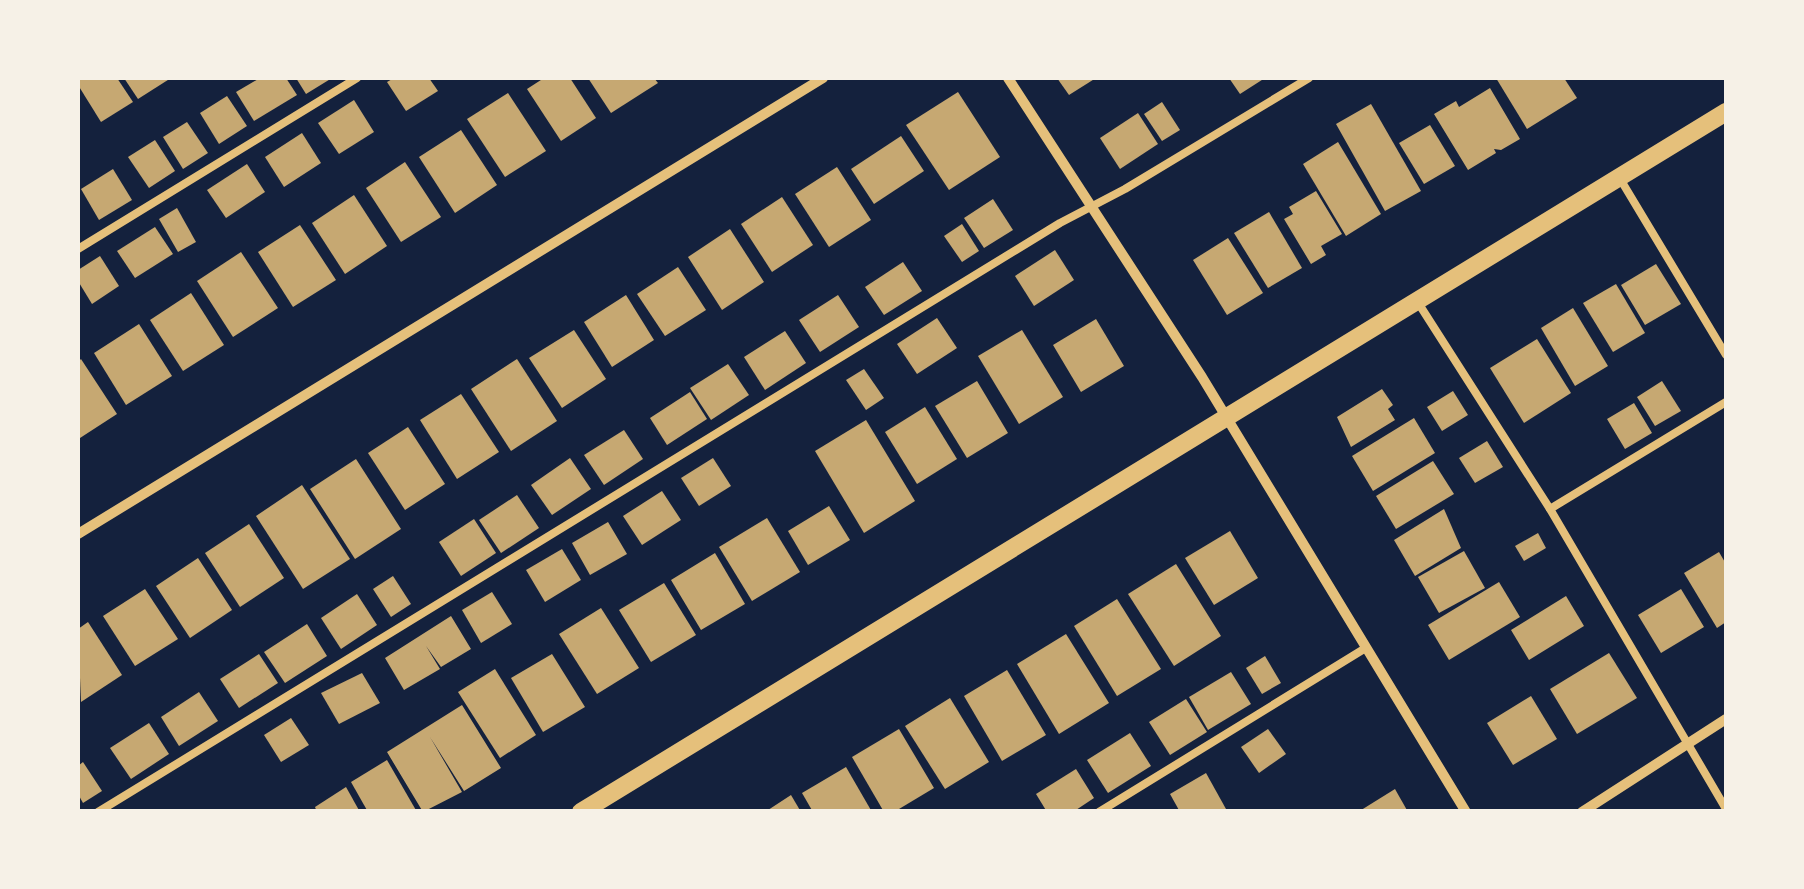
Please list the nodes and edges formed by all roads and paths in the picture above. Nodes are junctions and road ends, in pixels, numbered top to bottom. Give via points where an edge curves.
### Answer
1 (357, 78) edge
2 (824, 78) edge
3 (1008, 78) edge
4 (1309, 78) edge
5 (1726, 112) edge
6 (1619, 177) junction
7 (1092, 207) junction
8 (78, 250) edge
9 (1417, 300) junction
10 (1726, 355) edge
11 (1726, 402) edge
12 (1226, 417) junction
13 (1550, 509) junction
14 (78, 534) edge
15 (1364, 650) junction
16 (1726, 719) edge
17 (1686, 742) junction
18 (1726, 809) edge
19 (98, 812) edge
20 (581, 812) edge
21 (1099, 812) edge
22 (1466, 812) edge
23 (1582, 812) edge

1 - 8 lane
2 - 14 street
3 - 7 street
4 - 7 lane
5 - 6 street
6 - 9 street
6 - 10 lane
7 - 12 street
7 - 19 lane
9 - 12 street
9 - 13 lane
11 - 13 lane
12 - 15 street
12 - 20 street
13 - 17 lane
15 - 21 lane
15 - 22 street
16 - 17 street
17 - 18 lane
17 - 23 street

